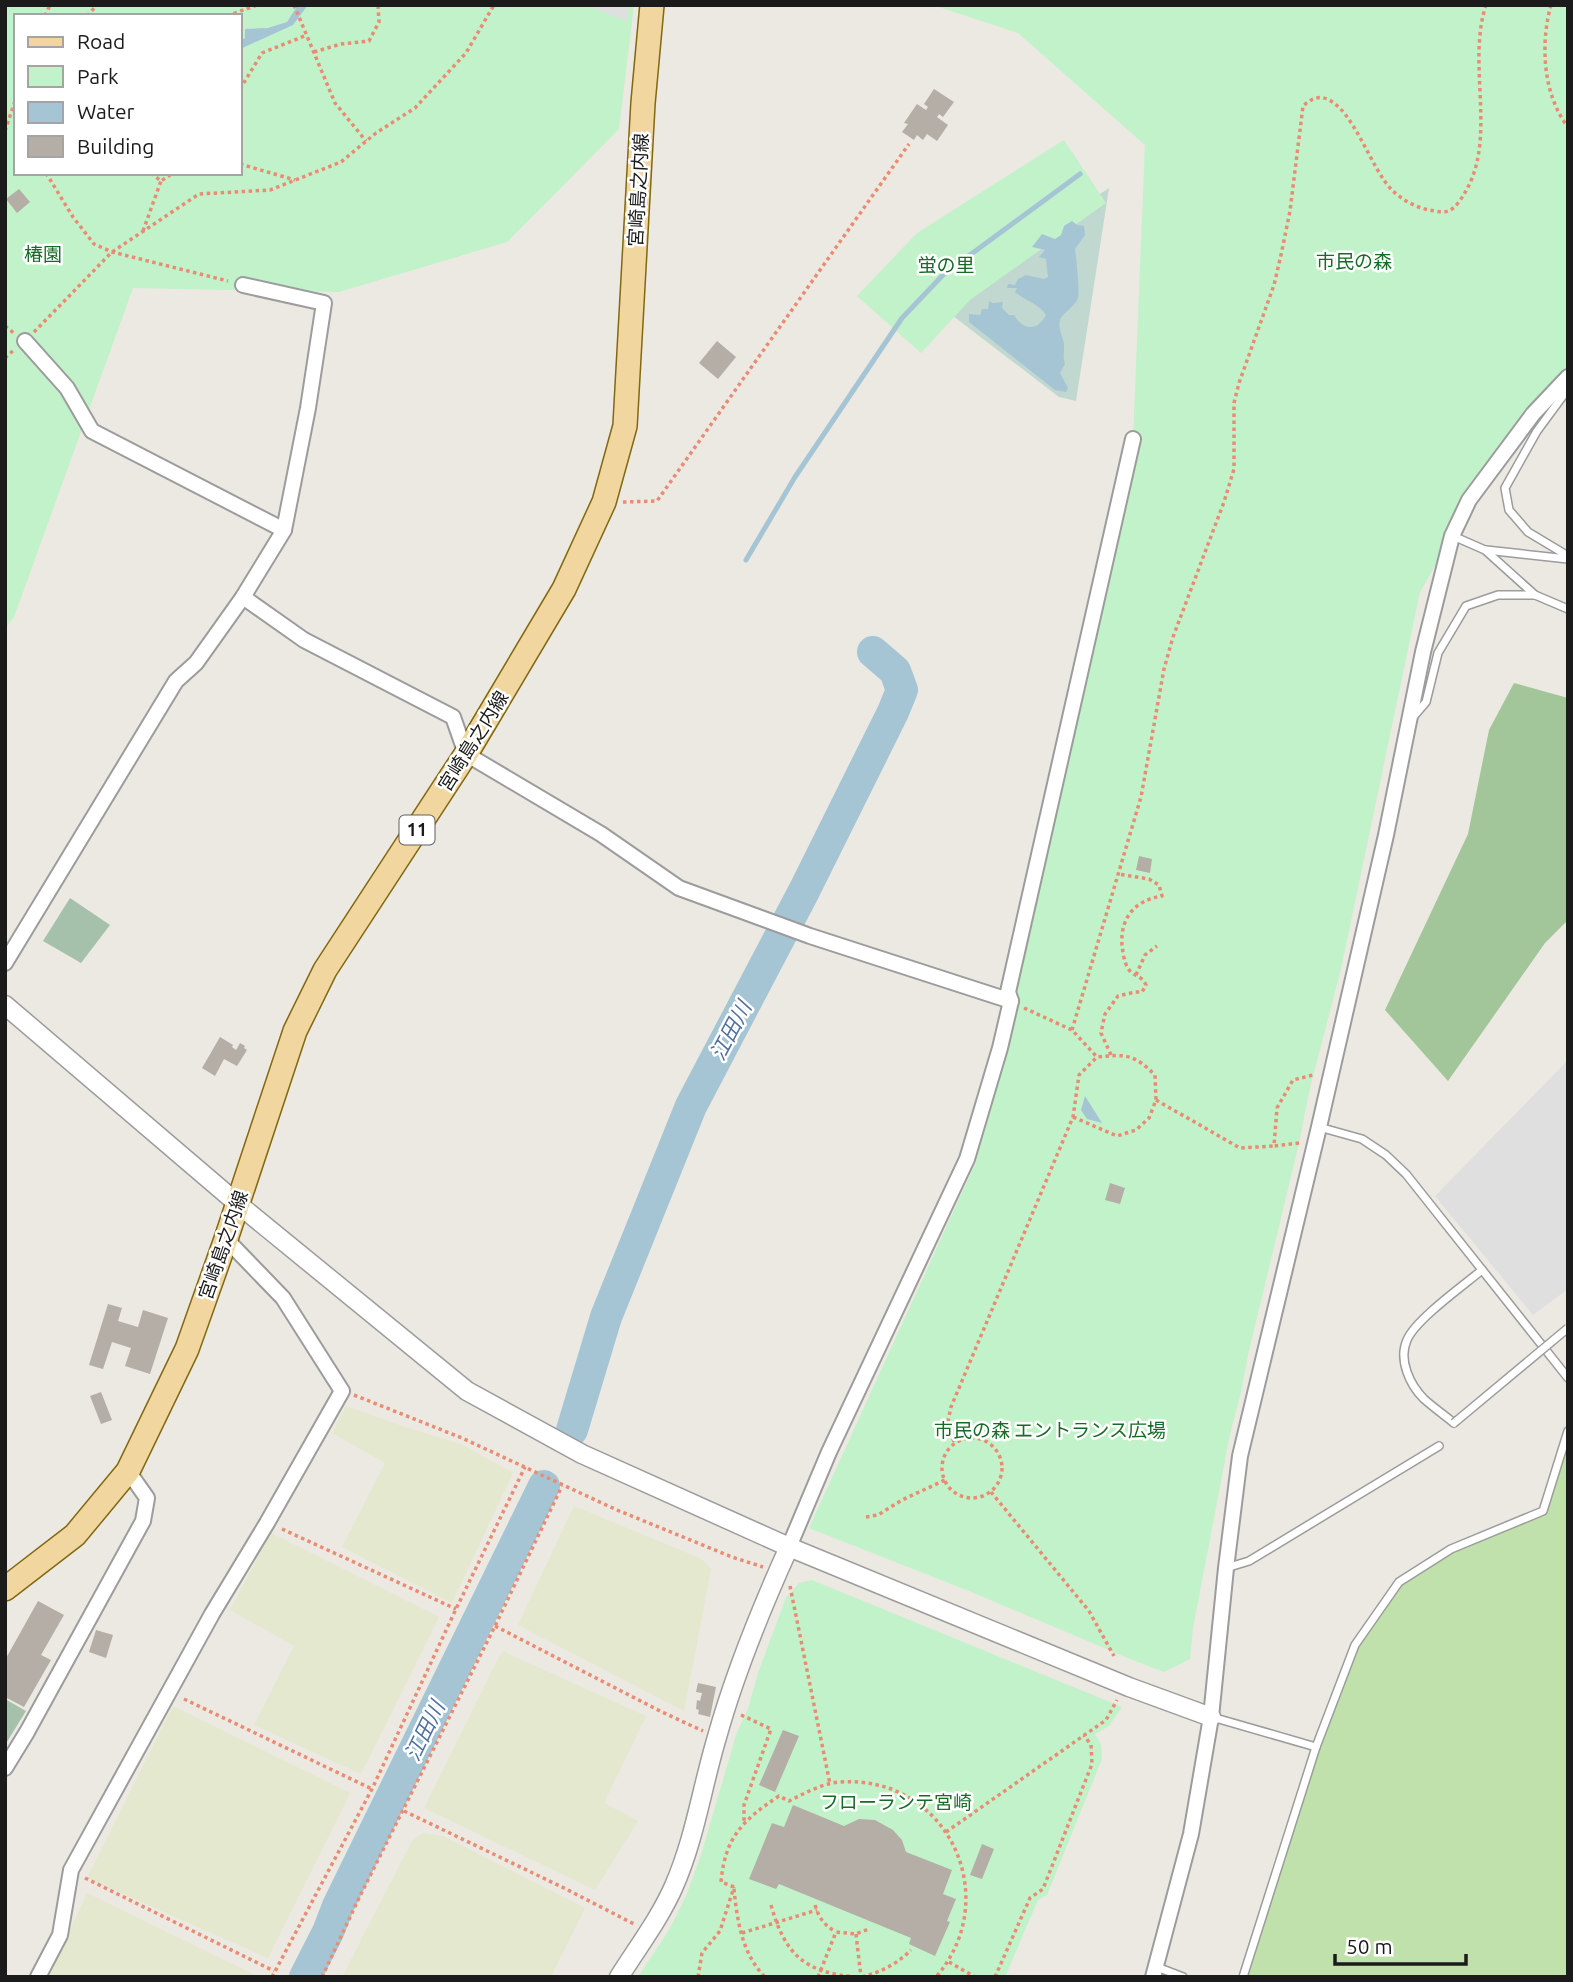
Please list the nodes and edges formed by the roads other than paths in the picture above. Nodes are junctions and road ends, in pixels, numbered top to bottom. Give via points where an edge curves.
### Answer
1 (652, 5) edge
2 (243, 285) road end
3 (25, 341) road end
4 (1568, 377) edge
5 (1568, 389) edge
6 (1133, 439) dead end
7 (284, 530) junction
8 (1452, 536) junction
9 (1485, 550) junction
10 (1568, 557) edge
11 (1535, 595) junction
12 (243, 597) junction
13 (1568, 609) edge
14 (1409, 721) junction
15 (466, 754) junction
16 (5, 962) edge
17 (1012, 1001) junction
18 (5, 1005) edge
19 (1320, 1127) junction
20 (238, 1204) junction
21 (226, 1239) junction
22 (1482, 1270) junction
23 (1568, 1328) edge
24 (1568, 1378) edge
25 (1568, 1431) edge
26 (1439, 1446) dead end
27 (128, 1471) junction
28 (789, 1547) junction
29 (1226, 1568) junction
30 (5, 1588) edge
31 (1211, 1717) junction
32 (1317, 1747) junction
33 (5, 1768) edge
34 (1155, 1972) edge
35 (38, 1977) edge
36 (619, 1977) edge
37 (1183, 1977) edge
38 (1243, 1977) edge

1 - 15 main road, 宮崎島之内線 / 11 via 625,426 604,502 564,589
2 - 7 street via 324,303
3 - 7 street via 67,388 92,431
4 - 8 street via 1533,414 1469,500
5 - 10 lane via 1537,431 1505,488 1509,510 1528,532
6 - 17 street via 1008,992
7 - 12 street
8 - 9 lane
8 - 14 street
9 - 10 lane
9 - 11 lane
11 - 13 lane
11 - 14 lane via 1498,595 1466,607 1438,653 1426,702
12 - 15 street via 304,640 453,717
12 - 16 street via 196,663 176,681
14 - 19 street
15 - 17 street via 601,834 679,888
15 - 20 main road, 宮崎島之内線 / 11 via 325,970 295,1031
17 - 28 street via 967,1159 829,1451
18 - 20 street
19 - 22 lane via 1362,1139 1386,1155
19 - 29 street via 1240,1456
20 - 21 main road, 宮崎島之内線 / 11
20 - 28 street via 467,1391 582,1454
21 - 27 main road, 宮崎島之内線 / 11 via 187,1349
21 - 35 street via 283,1298 342,1391 71,1870 60,1935
22 - 23 lane, bridge via 1418,1324 1407,1340 1403,1358 1410,1380 1423,1398 1454,1423
22 - 24 lane
25 - 32 lane via 1543,1511 1451,1549 1399,1582 1355,1645
26 - 29 lane via 1249,1561
27 - 30 main road, 宮崎島之内線 / 11 via 75,1535
27 - 33 street via 147,1498 143,1521
28 - 31 street
28 - 36 street via 784,1578 762,1608 717,1737 691,1842 674,1887
29 - 31 street
31 - 32 lane
31 - 34 street via 1191,1834
32 - 38 lane
34 - 37 lane

